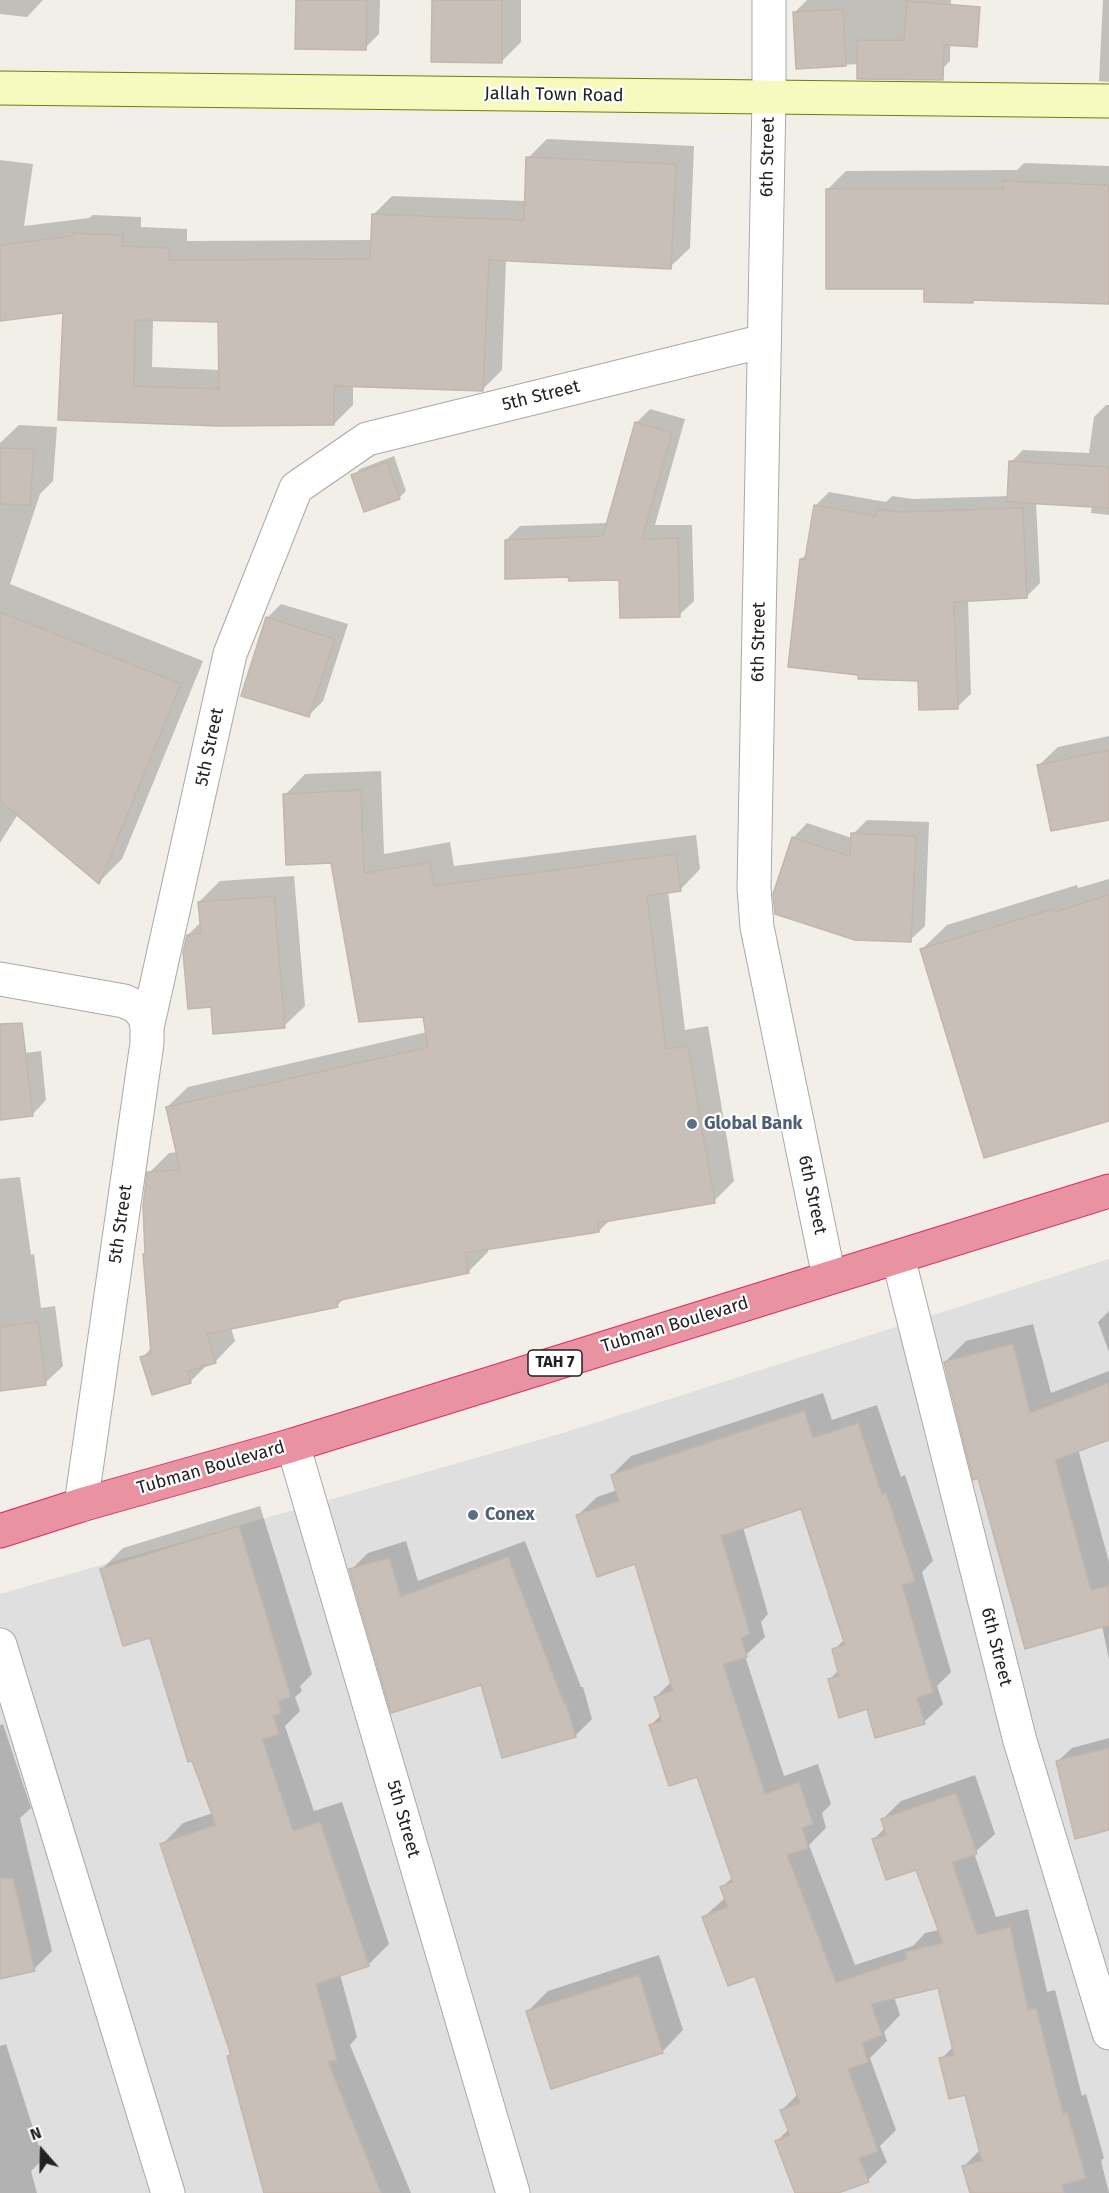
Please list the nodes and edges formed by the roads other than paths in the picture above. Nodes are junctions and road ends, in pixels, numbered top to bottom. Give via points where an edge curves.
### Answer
1 (769, 0) edge
2 (0, 88) edge
3 (769, 98) junction
4 (1109, 101) edge
5 (764, 341) junction
6 (0, 979) edge
7 (147, 1028) junction
8 (1109, 1191) edge
9 (898, 1257) junction
10 (829, 1277) junction
11 (293, 1445) junction
12 (81, 1505) junction
13 (0, 1531) edge
14 (0, 1645) edge
15 (1109, 2032) edge
16 (168, 2193) edge
17 (513, 2193) edge

1 - 3 street, 6th Street
2 - 3 street, Jallah Town Road
3 - 4 street, Jallah Town Road
3 - 5 street, 6th Street
5 - 7 street, 5th Street via 367,439 296,488 230,654
5 - 10 street, 6th Street via 754,888 757,927
6 - 7 street via 124,1000 137,1007
7 - 12 street, 5th Street
8 - 9 highway, Tubman Boulevard / TAH 7
9 - 10 highway, Tubman Boulevard / TAH 7
9 - 15 street, 6th Street via 1020,1741
10 - 11 highway, Tubman Boulevard / TAH 7
11 - 12 highway, Tubman Boulevard / TAH 7
11 - 17 street, 5th Street
12 - 13 highway, Tubman Boulevard / TAH 7
14 - 16 street

